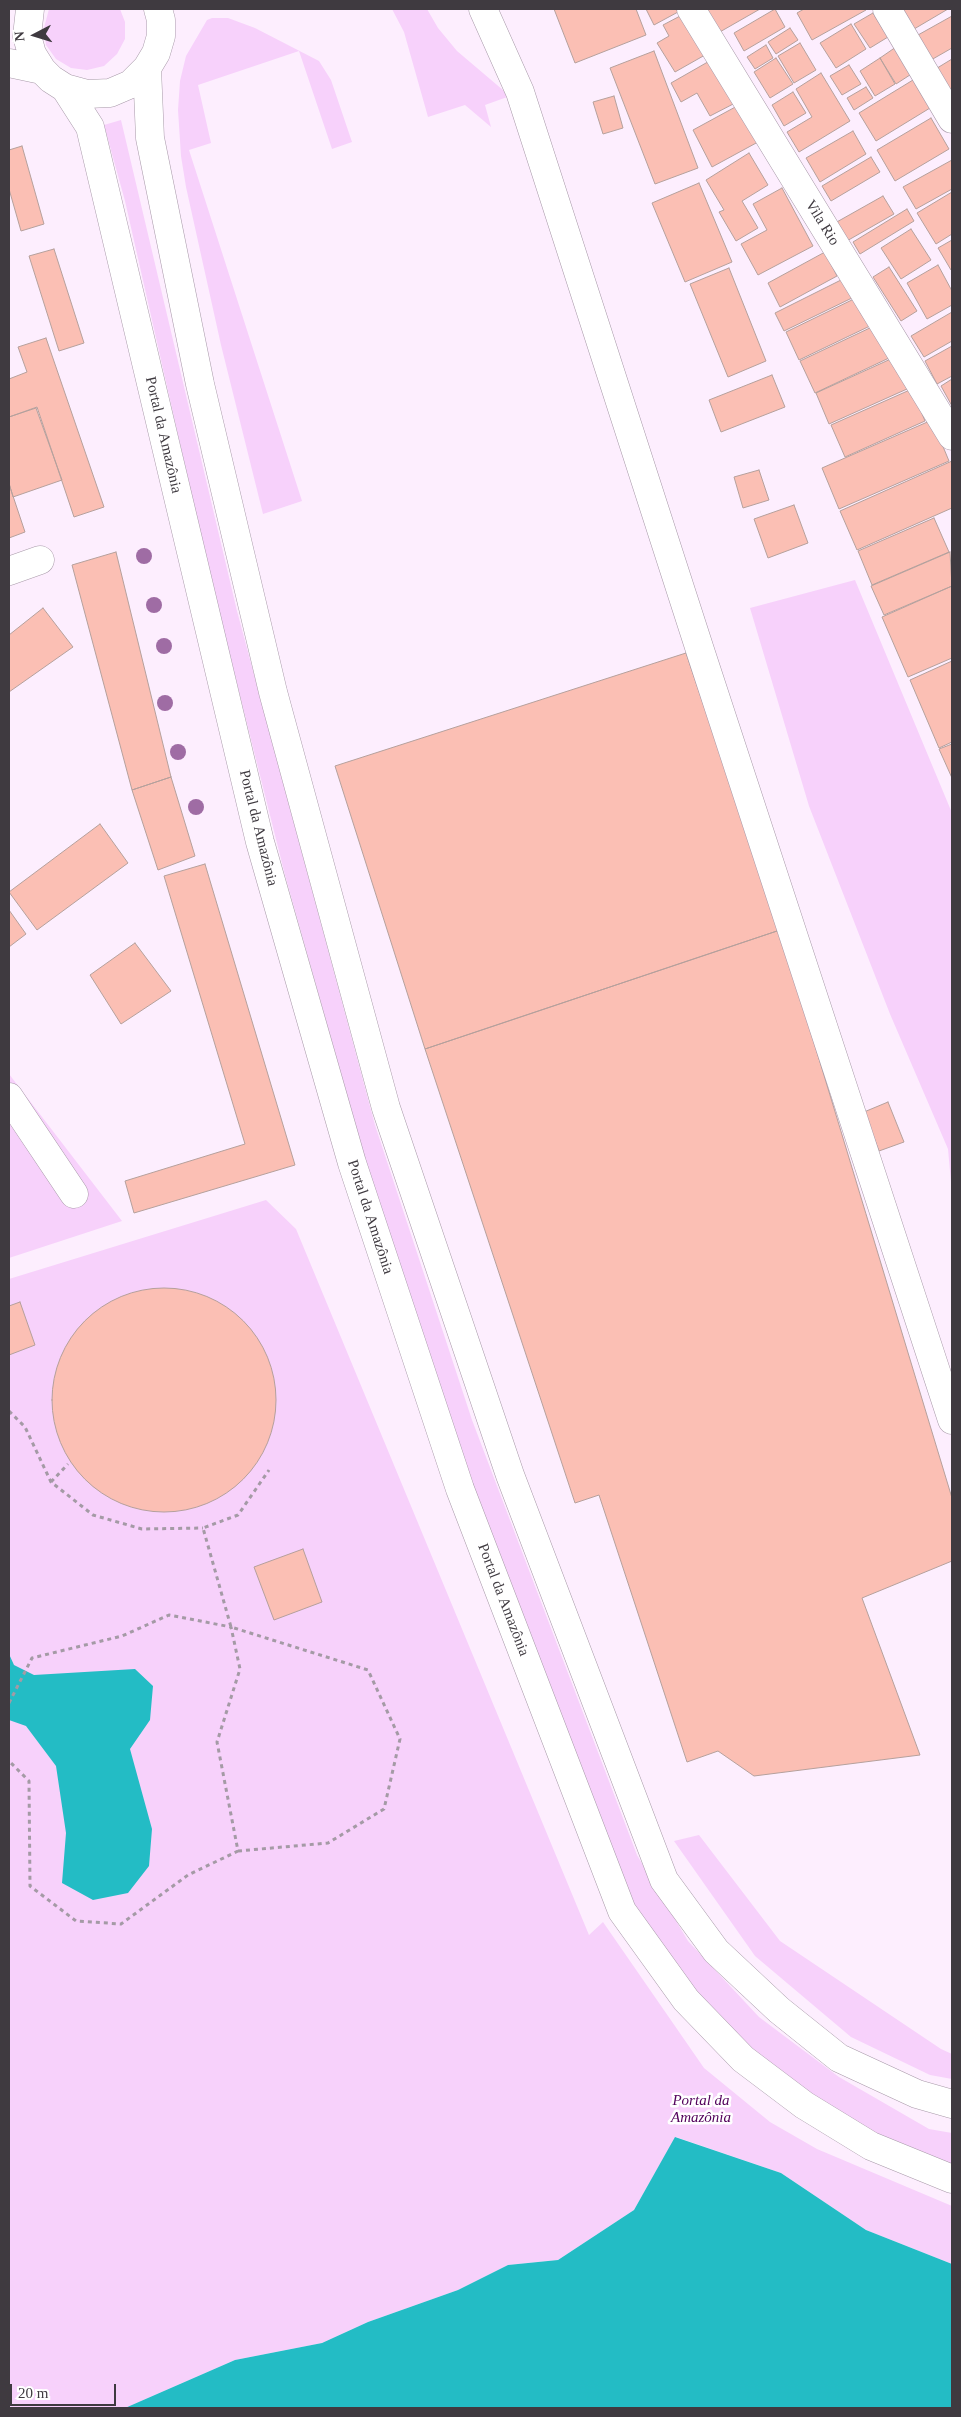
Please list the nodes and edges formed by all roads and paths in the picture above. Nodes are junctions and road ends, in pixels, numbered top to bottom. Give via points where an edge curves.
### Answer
1 (30, 9) edge
2 (483, 9) edge
3 (691, 9) edge
4 (887, 9) edge
5 (164, 12) edge
6 (9, 63) edge
7 (147, 68) junction
8 (42, 70) junction
9 (65, 88) junction
10 (952, 119) edge
11 (952, 436) edge
12 (40, 560) dead end
13 (9, 571) edge
14 (9, 1097) edge
15 (74, 1194) dead end
16 (9, 1410) edge
17 (952, 1420) edge
18 (68, 1464) dead end
19 (269, 1470) dead end
20 (51, 1482) junction
21 (203, 1528) junction
22 (231, 1626) junction
23 (9, 1703) edge
24 (9, 1761) edge
25 (238, 1851) junction
26 (952, 2104) edge
27 (952, 2179) edge

1 - 8 street via 27,36 32,54
2 - 17 street via 520,92
3 - 11 street, Vila Rio
4 - 10 street
5 - 7 street via 156,53
6 - 8 street
7 - 9 street via 130,84 110,93 87,94
7 - 26 street via 150,138 200,384 273,692 386,1108 510,1475 664,1880 716,1951 779,2010 839,2058 917,2094
8 - 9 street
9 - 27 street, Portal da Amazônia via 90,127 260,842 352,1163 460,1489 622,1911 686,2000 743,2058 804,2105 871,2146
12 - 13 street
14 - 15 street
16 - 20 path via 25,1427
18 - 20 path
19 - 21 path via 238,1515
20 - 21 path via 93,1515 142,1529
21 - 22 path
22 - 23 path via 169,1615 122,1636 32,1658
22 - 25 path via 240,1669 217,1742
22 - 25 path via 368,1670 400,1739 384,1809 328,1843
24 - 25 path via 29,1781 30,1886 76,1921 121,1924 188,1875

